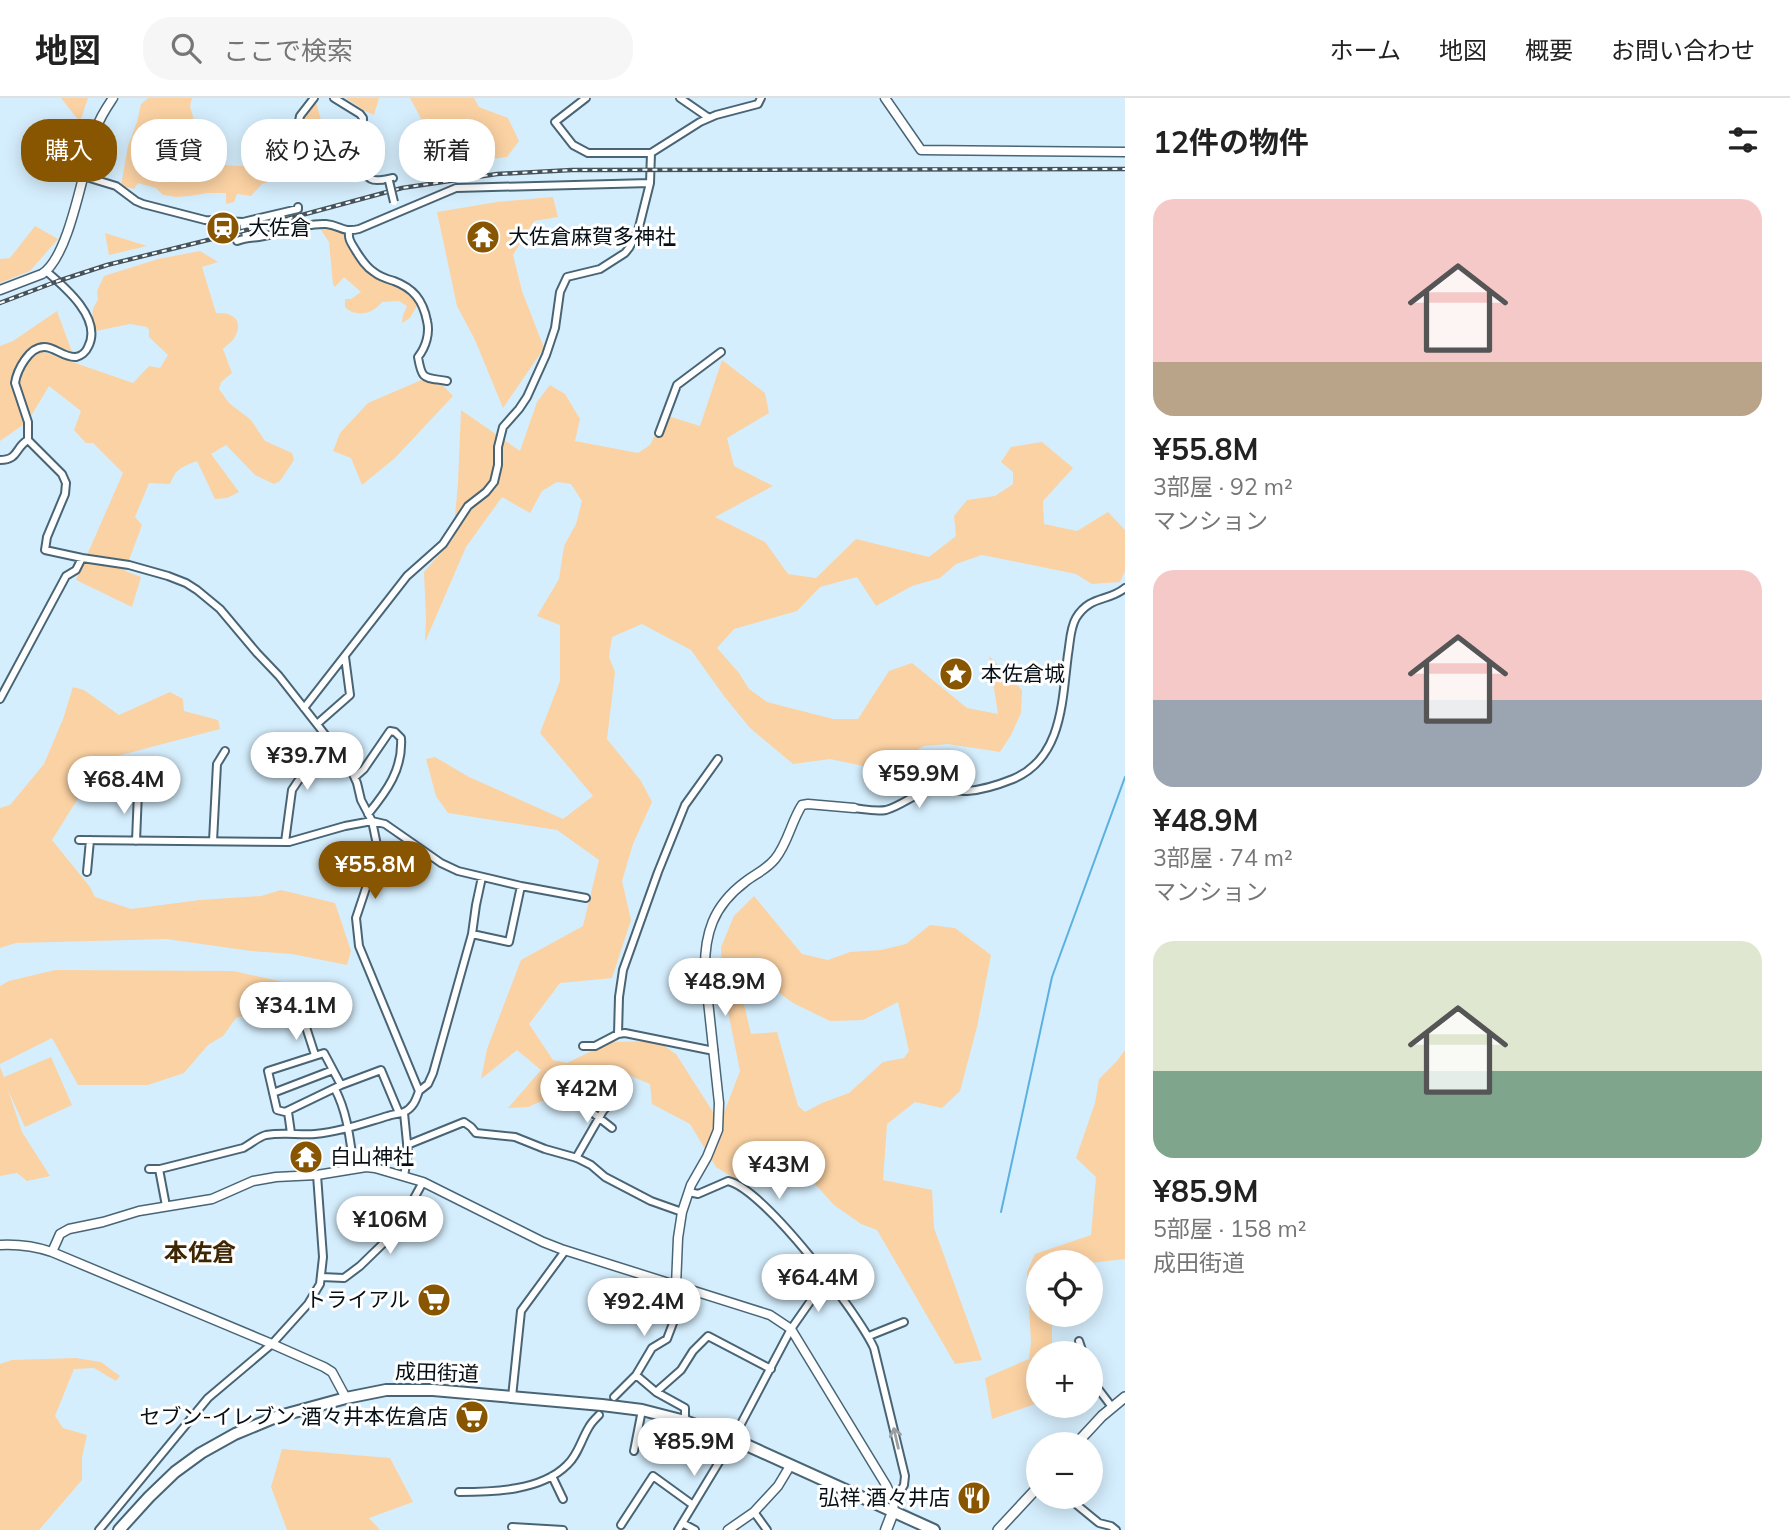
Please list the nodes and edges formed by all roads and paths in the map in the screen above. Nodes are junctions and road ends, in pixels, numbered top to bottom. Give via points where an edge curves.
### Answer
1 (113, 98) edge
2 (314, 98) edge
3 (334, 98) edge
4 (586, 98) edge
5 (680, 98) edge
6 (761, 98) edge
7 (885, 98) edge
8 (709, 118) junction
9 (100, 119) edge
10 (299, 119) edge
11 (1125, 152) edge
12 (651, 153) junction
13 (81, 182) edge
14 (103, 182) edge
15 (649, 183) junction
16 (298, 207) dead end
17 (397, 214) junction
18 (243, 222) junction
19 (349, 232) junction
20 (246, 237) junction
21 (237, 241) dead end
22 (46, 271) junction
23 (0, 290) edge
24 (721, 352) dead end
25 (447, 381) dead end
26 (659, 433) dead end
27 (28, 440) junction
28 (0, 460) edge
29 (82, 558) junction
30 (1125, 588) edge
31 (345, 657) junction
32 (0, 699) edge
33 (304, 708) junction
34 (317, 724) junction
35 (334, 745) junction
36 (225, 751) dead end
37 (718, 759) dead end
38 (355, 777) junction
39 (138, 792) dead end
40 (854, 808) joint
41 (370, 817) junction
42 (79, 840) dead end
43 (90, 840) junction
44 (136, 841) junction
45 (213, 841) junction
46 (285, 842) junction
47 (87, 872) dead end
48 (482, 877) junction
49 (521, 886) junction
50 (586, 898) dead end
51 (472, 934) junction
52 (304, 1021) dead end
53 (618, 1034) junction
54 (583, 1046) dead end
55 (714, 1051) junction
56 (315, 1055) junction
57 (332, 1070) junction
58 (338, 1087) junction
59 (419, 1091) junction
60 (621, 1091) dead end
61 (273, 1093) junction
62 (579, 1102) dead end
63 (288, 1112) junction
64 (401, 1113) junction
65 (599, 1118) junction
66 (348, 1128) junction
67 (612, 1128) dead end
68 (291, 1133) junction
69 (407, 1146) junction
70 (576, 1158) junction
71 (354, 1168) junction
72 (149, 1169) dead end
73 (159, 1169) junction
74 (317, 1175) junction
75 (404, 1176) junction
76 (423, 1182) junction
77 (689, 1192) junction
78 (166, 1206) junction
79 (682, 1212) junction
80 (0, 1245) edge
81 (565, 1251) junction
82 (52, 1252) junction
83 (321, 1277) junction
84 (676, 1286) junction
85 (832, 1286) junction
86 (686, 1289) junction
87 (904, 1322) dead end
88 (791, 1329) junction
89 (869, 1336) junction
90 (272, 1344) junction
91 (771, 1369) junction
92 (636, 1376) junction
93 (656, 1392) junction
94 (1103, 1394) edge
95 (512, 1397) junction
96 (614, 1397) dead end
97 (1125, 1397) edge
98 (346, 1398) junction
99 (1112, 1406) junction
100 (642, 1410) junction
101 (598, 1415) dead end
102 (685, 1421) junction
103 (1087, 1432) edge
104 (733, 1439) junction
105 (634, 1451) dead end
106 (790, 1466) junction
107 (552, 1476) junction
108 (459, 1492) dead end
109 (563, 1499) dead end
110 (1026, 1499) edge
111 (693, 1505) junction
112 (893, 1507) junction
113 (1082, 1509) edge
114 (754, 1512) junction
115 (682, 1523) junction
116 (621, 1525) dead end
117 (512, 1527) dead end
118 (527, 1529) edge
119 (99, 1530) edge
120 (119, 1530) edge
121 (563, 1530) edge
122 (678, 1530) edge
123 (695, 1530) edge
124 (729, 1530) edge
125 (767, 1530) edge
126 (886, 1530) edge
127 (934, 1530) edge
128 (998, 1530) edge
129 (1116, 1530) edge

1 - 9 street
2 - 10 street
3 - 17 street, bridge via 363,118 360,159 371,179 390,179
4 - 12 street via 555,122 573,145 588,153
5 - 8 street
6 - 8 street via 758,104
7 - 11 street via 921,150
8 - 12 street
12 - 15 street
13 - 22 street via 62,244
14 - 18 street via 143,204 205,220
15 - 17 street via 456,188
15 - 31 street via 638,231 625,253 600,269 565,280 546,355 527,397 503,427 494,482 468,506 443,544 407,576
16 - 18 street
17 - 19 street
18 - 20 street
19 - 20 street via 325,224
19 - 25 street via 349,241 371,271 406,286 420,299 428,328 418,357 421,373
20 - 21 street
22 - 23 street
22 - 27 street via 70,291 85,312 90,345 76,357 45,347 37,349 20,366 15,383 28,422
24 - 26 street via 677,385
27 - 28 street via 14,457
27 - 29 street via 66,483 45,550
29 - 32 street via 66,576
29 - 33 street via 129,565 197,590 220,609
30 - 40 street via 1086,606 1076,618 1058,725 1042,759 1030,769 986,789 930,790 888,809
31 - 33 street
31 - 34 street via 350,695
33 - 34 street
34 - 35 street
35 - 38 street
35 - 46 street via 292,790
36 - 45 street via 217,764
37 - 53 street via 685,805 658,872 624,970
38 - 41 street
38 - 41 street via 390,731 401,738 394,778
39 - 44 street
40 - 55 street via 802,805 774,860 739,887 717,912 705,961
41 - 46 street
41 - 48 street via 441,863
41 - 59 street via 377,845 356,930
42 - 43 street
43 - 44 street
43 - 47 street
44 - 45 street
45 - 46 street
48 - 49 street
48 - 51 street
49 - 50 street
49 - 51 street via 509,942
51 - 59 street via 433,1073
52 - 56 street
53 - 54 street via 595,1046
53 - 55 street
55 - 77 street via 718,1130
56 - 57 street via 324,1053
56 - 61 street via 268,1071
57 - 58 street
57 - 61 street
58 - 63 street
58 - 64 street via 381,1070
58 - 66 street
59 - 64 street via 415,1104
60 - 65 street
61 - 63 street via 277,1110
62 - 65 street
63 - 68 street
64 - 66 street
64 - 69 street
65 - 67 street
65 - 70 street
66 - 68 street
66 - 71 street
68 - 73 street via 261,1136 243,1148
69 - 70 street via 464,1122 476,1133 515,1137
69 - 75 street
70 - 79 street via 651,1201
71 - 74 street
71 - 75 street
72 - 73 street
73 - 78 street
74 - 78 street via 253,1181 212,1199
74 - 83 street
75 - 76 street
76 - 81 street
76 - 83 street via 396,1231 360,1266 344,1278
77 - 79 street
77 - 85 street via 698,1194 734,1182 768,1209
78 - 82 street via 69,1229 60,1234
79 - 84 street
80 - 82 street
81 - 84 street
81 - 95 street via 521,1311
82 - 90 street
83 - 90 street via 308,1304
84 - 86 street
85 - 88 street via 812,1300
85 - 89 street
86 - 88 street via 771,1315
86 - 92 street via 667,1339 652,1348
87 - 89 street
88 - 91 street
88 - 112 street via 887,1485
112 -> 89 street via 905,1476
90 - 98 street via 332,1372
90 - 119 street via 208,1398
91 - 93 street via 708,1336
91 - 104 street
92 - 93 street
92 - 96 street
93 - 102 street via 685,1408
94 - 99 street
95 - 98 highway, 成田街道 via 386,1390
95 - 100 highway, 成田街道
97 - 99 main road
98 - 120 highway, 成田街道 via 276,1417 201,1453 166,1480
99 - 103 main road
100 - 102 highway, 成田街道
100 - 105 street
101 - 107 street via 567,1466
102 - 104 highway, 成田街道
104 - 106 highway, 成田街道
104 - 111 street
106 - 112 highway, 成田街道
106 - 114 street
107 - 108 street via 510,1490
107 - 109 street
110 - 128 main road
111 - 115 street
111 - 116 street via 653,1476
112 - 126 main road
112 - 127 highway, 成田街道
113 - 129 street
114 - 124 street
114 - 125 street
115 - 122 street
115 - 123 street
117 - 118 street
118 - 121 street

